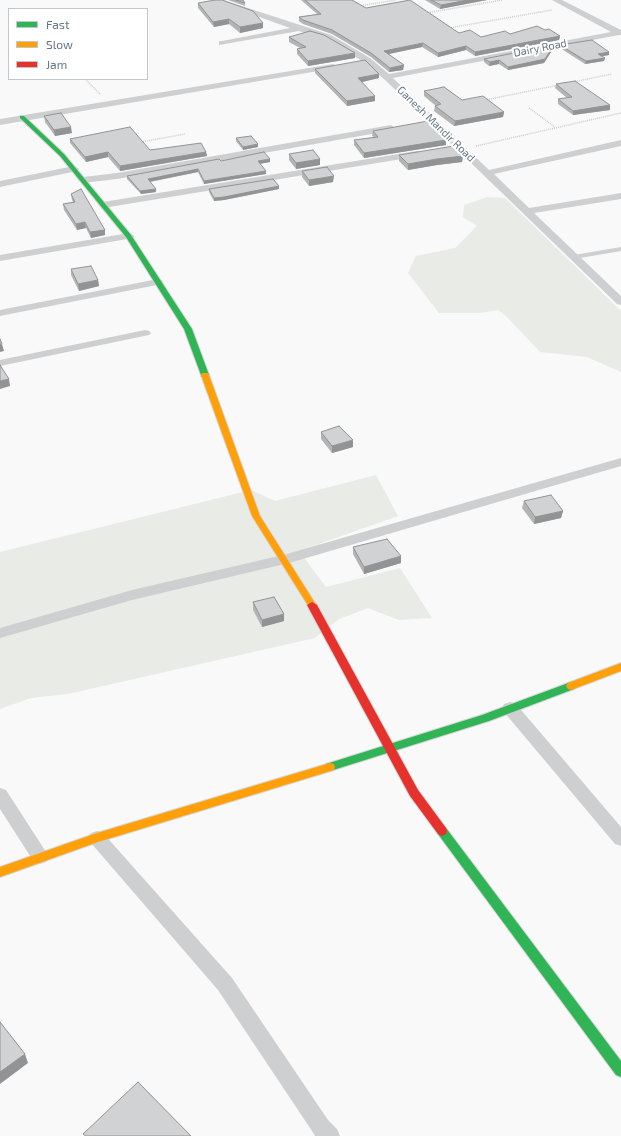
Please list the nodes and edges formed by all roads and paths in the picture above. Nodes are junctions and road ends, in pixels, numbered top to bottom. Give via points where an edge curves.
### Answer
1 (216, 0) edge
2 (396, 0) edge
3 (502, 0) edge
4 (556, 0) edge
5 (356, 7) edge
6 (570, 7) junction
7 (424, 13) edge
8 (298, 28) junction
9 (444, 28) edge
10 (620, 33) edge
11 (222, 43) dead end
12 (367, 60) junction
13 (612, 74) dead end
14 (387, 77) junction
15 (86, 80) edge
16 (573, 82) edge
17 (565, 84) edge
18 (479, 101) edge
19 (108, 103) junction
20 (528, 108) dead end
21 (621, 113) edge
22 (22, 117) junction
23 (0, 122) edge
24 (402, 126) edge
25 (556, 128) junction
26 (185, 134) dead end
27 (140, 142) edge
28 (621, 143) edge
29 (460, 148) junction
30 (444, 149) edge
31 (428, 152) edge
32 (74, 169) junction
33 (487, 173) junction
34 (83, 180) junction
35 (0, 184) edge
36 (621, 196) edge
37 (103, 206) junction
38 (526, 211) junction
39 (129, 236) junction
40 (621, 249) edge
41 (574, 257) junction
42 (0, 258) edge
43 (158, 282) junction
44 (621, 302) edge
45 (0, 313) edge
46 (145, 333) dead end
47 (0, 363) edge
48 (621, 462) edge
49 (284, 560) junction
50 (0, 633) edge
51 (621, 667) edge
52 (510, 708) junction
53 (391, 749) junction
54 (0, 795) edge
55 (97, 838) junction
56 (621, 839) edge
57 (40, 858) junction
58 (0, 872) edge
59 (621, 1071) edge
60 (330, 1136) edge

1 - 8 street, Ganesh Mandir Road
2 - 5 path
3 - 7 path
4 - 6 street
6 - 9 path
6 - 10 street
8 - 11 street
8 - 12 street, Ganesh Mandir Road via 328,38
10 - 14 street, Dairy Road
12 - 14 street, Ganesh Mandir Road
12 - 19 street
13 - 16 path
14 - 29 street, Ganesh Mandir Road via 429,122
15 - 19 path
17 - 18 path
19 - 22 street
20 - 25 path
21 - 25 path
22 - 23 street
22 - 32 street
24 - 34 street via 132,174
25 - 29 path
26 - 27 path
28 - 33 street
29 - 30 street
29 - 33 street, Ganesh Mandir Road
31 - 37 street
32 - 34 street
32 - 35 street
33 - 38 street, Ganesh Mandir Road
34 - 37 street
36 - 38 street
37 - 39 street
38 - 41 street, Ganesh Mandir Road
39 - 42 street
39 - 43 street
40 - 41 lane
41 - 44 street, Ganesh Mandir Road
43 - 45 street
43 - 49 street via 188,329 256,516
46 - 47 street
48 - 49 street
49 - 50 street via 132,595
49 - 53 street via 311,602
51 - 52 street
52 - 53 street
52 - 56 street
53 - 55 street
53 - 59 street via 414,793
54 - 57 street
55 - 57 street
55 - 60 street via 225,984 321,1127
57 - 58 street

